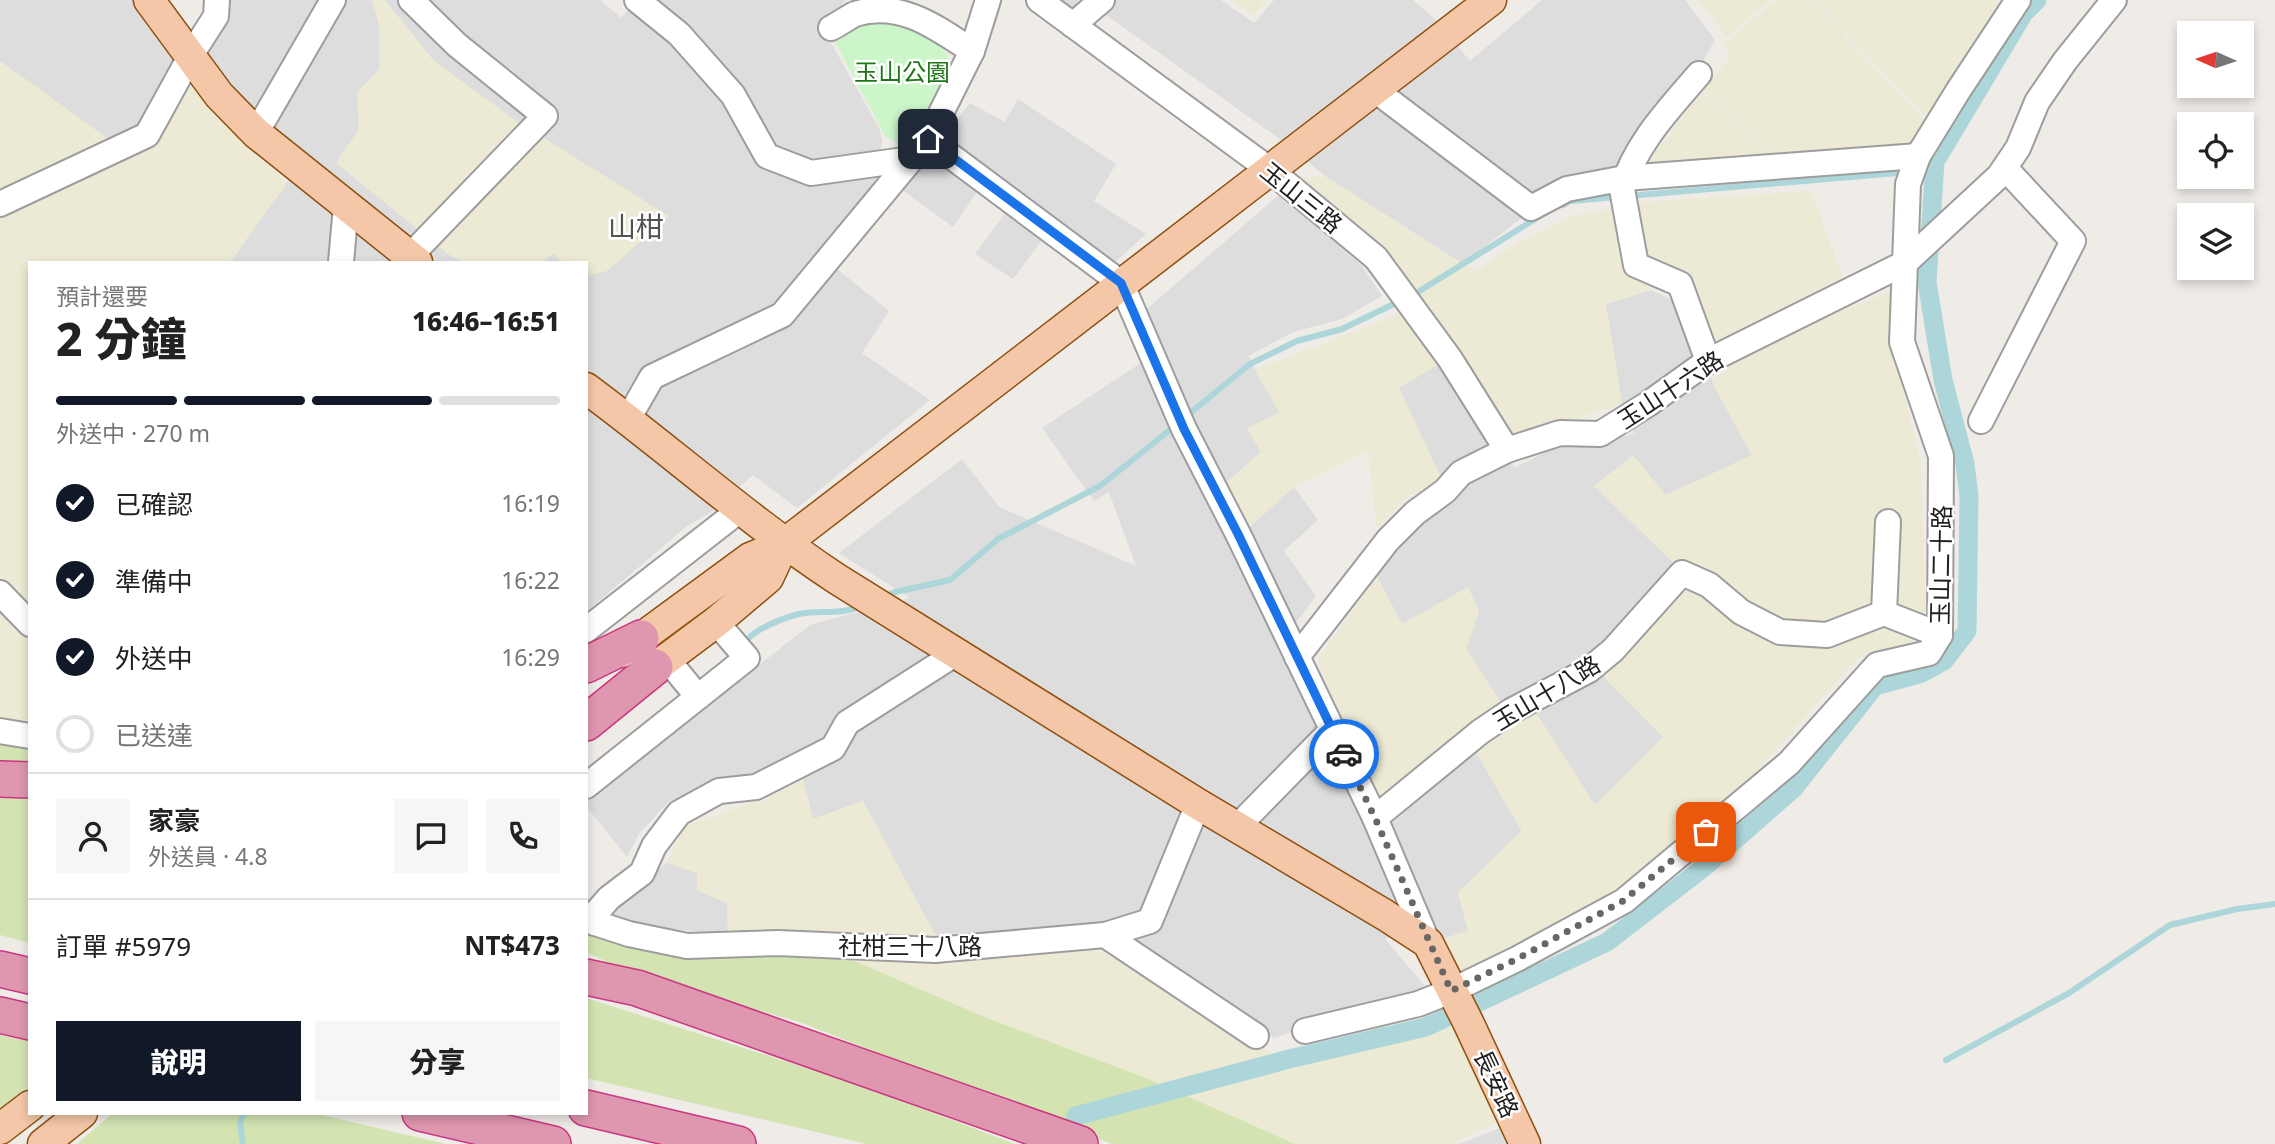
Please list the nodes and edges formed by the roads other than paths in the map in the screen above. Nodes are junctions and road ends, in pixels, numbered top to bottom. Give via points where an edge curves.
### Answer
1 (149, 0) edge
2 (217, 0) edge
3 (333, 0) edge
4 (411, 0) edge
5 (637, 0) edge
6 (988, 0) edge
7 (1039, 0) edge
8 (1102, 0) edge
9 (1491, 0) edge
10 (2018, 0) edge
11 (2114, 0) edge
12 (1073, 25) junction
13 (831, 28) dead end
14 (972, 51) junction
15 (191, 55) junction
16 (1699, 74) dead end
17 (1375, 90) junction
18 (257, 133) junction
19 (928, 139) junction
20 (911, 159) junction
21 (1915, 164) junction
22 (2005, 168) junction
23 (1270, 170) junction
24 (1625, 190) junction
25 (0, 204) edge
26 (346, 206) junction
27 (414, 259) edge
28 (341, 261) edge
29 (1905, 262) junction
30 (1121, 283) junction
31 (1708, 361) junction
32 (588, 389) edge
33 (628, 419) junction
34 (1981, 421) dead end
35 (1507, 450) junction
36 (732, 506) junction
37 (1888, 522) dead end
38 (784, 544) junction
39 (837, 579) junction
40 (0, 593) edge
41 (688, 603) junction
42 (1884, 613) junction
43 (28, 622) edge
44 (716, 622) junction
45 (588, 628) edge
46 (1940, 635) junction
47 (654, 654) junction
48 (955, 654) junction
49 (1297, 657) junction
50 (588, 665) edge
51 (588, 677) edge
52 (698, 697) junction
53 (588, 719) edge
54 (1332, 730) junction
55 (0, 731) edge
56 (28, 736) edge
57 (588, 784) edge
58 (1198, 804) junction
59 (1375, 818) junction
60 (1237, 827) junction
61 (590, 920) edge
62 (1105, 935) junction
63 (1429, 943) junction
64 (588, 963) edge
65 (588, 976) edge
66 (637, 988) junction
67 (1451, 991) junction
68 (1305, 1031) dead end
69 (1256, 1036) dead end
70 (28, 1108) edge
71 (588, 1108) edge
72 (79, 1115) edge
73 (429, 1115) edge
74 (0, 1131) edge
75 (17, 1144) edge
76 (43, 1144) edge
77 (553, 1144) edge
78 (738, 1144) edge
79 (1080, 1144) edge
80 (1525, 1144) edge

1 - 15 main road
2 - 15 street via 216,16
3 - 18 street
4 - 27 street via 457,45 545,116
5 - 20 street via 679,34 733,95 767,156 811,173
6 - 14 street
7 - 12 street, 玉山三路
8 - 12 street
9 - 17 main road
10 - 21 street, 玉山二十路
11 - 22 street, 玉山十六路 via 2037,102
12 - 23 street, 玉山三路
13 - 14 street via 856,14 885,8 925,20
14 - 19 street
15 - 18 main road via 219,95
15 - 25 street via 147,135
16 - 24 street via 1652,130
17 - 23 main road
17 - 24 street via 1531,208 1567,189
18 - 26 main road
19 - 20 street
19 - 30 street
20 - 33 street via 782,315 652,377
21 - 24 street
21 - 29 street, 玉山二十路 via 1908,184
22 - 29 street, 玉山十六路
22 - 34 street via 2073,241
23 - 30 main road
23 - 35 street, 玉山三路 via 1376,258 1450,359
24 - 31 street via 1636,265 1680,285
26 - 27 main road
26 - 28 street
29 - 31 street, 玉山十六路
29 - 46 street, 玉山二十路 via 1902,342 1941,456
30 - 38 main road
30 - 49 street via 1180,421
31 - 35 street, 玉山十六路 via 1600,434 1560,433
32 - 33 main road
33 - 36 main road
35 - 49 street, 玉山十六路 via 1461,472 1445,491 1415,513 1388,540
36 - 38 main road
36 - 41 main road via 741,527 738,543
36 - 45 street
37 - 42 street
38 - 39 main road
38 - 41 main road via 750,558
38 - 44 main road via 768,578
39 - 44 main road via 805,574
39 - 48 main road
40 - 43 street
41 - 47 main road
42 - 46 street
42 - 59 street, 玉山十八路 via 1827,635 1780,632 1741,612 1709,585 1682,573 1589,670 1480,732
44 - 47 main road
44 - 52 street via 747,658
46 - 67 street, 玉山二十路 via 1929,653 1877,665 1789,763 1623,901
47 - 50 highway
47 - 51 main road
47 - 52 street
47 - 53 highway
48 - 58 main road
48 - 61 street via 847,723 833,748 756,787 719,791 679,813 654,846 642,873 609,898
49 - 54 street
52 - 57 street
54 - 59 street
54 - 60 street
55 - 56 street
58 - 60 main road
58 - 62 street, 社柑三十八路 via 1150,921
59 - 63 street
60 - 63 main road
61 - 62 street, 社柑三十八路 via 687,946 778,943 934,950
62 - 69 street
63 - 67 main road, 長安路
64 - 66 highway
65 - 66 highway
66 - 79 highway
67 - 68 street, 玉山二十路 via 1418,1004
67 - 80 main road, 長安路
70 - 74 main road
71 - 78 highway
72 - 76 main road
73 - 77 highway
74 - 75 main road

